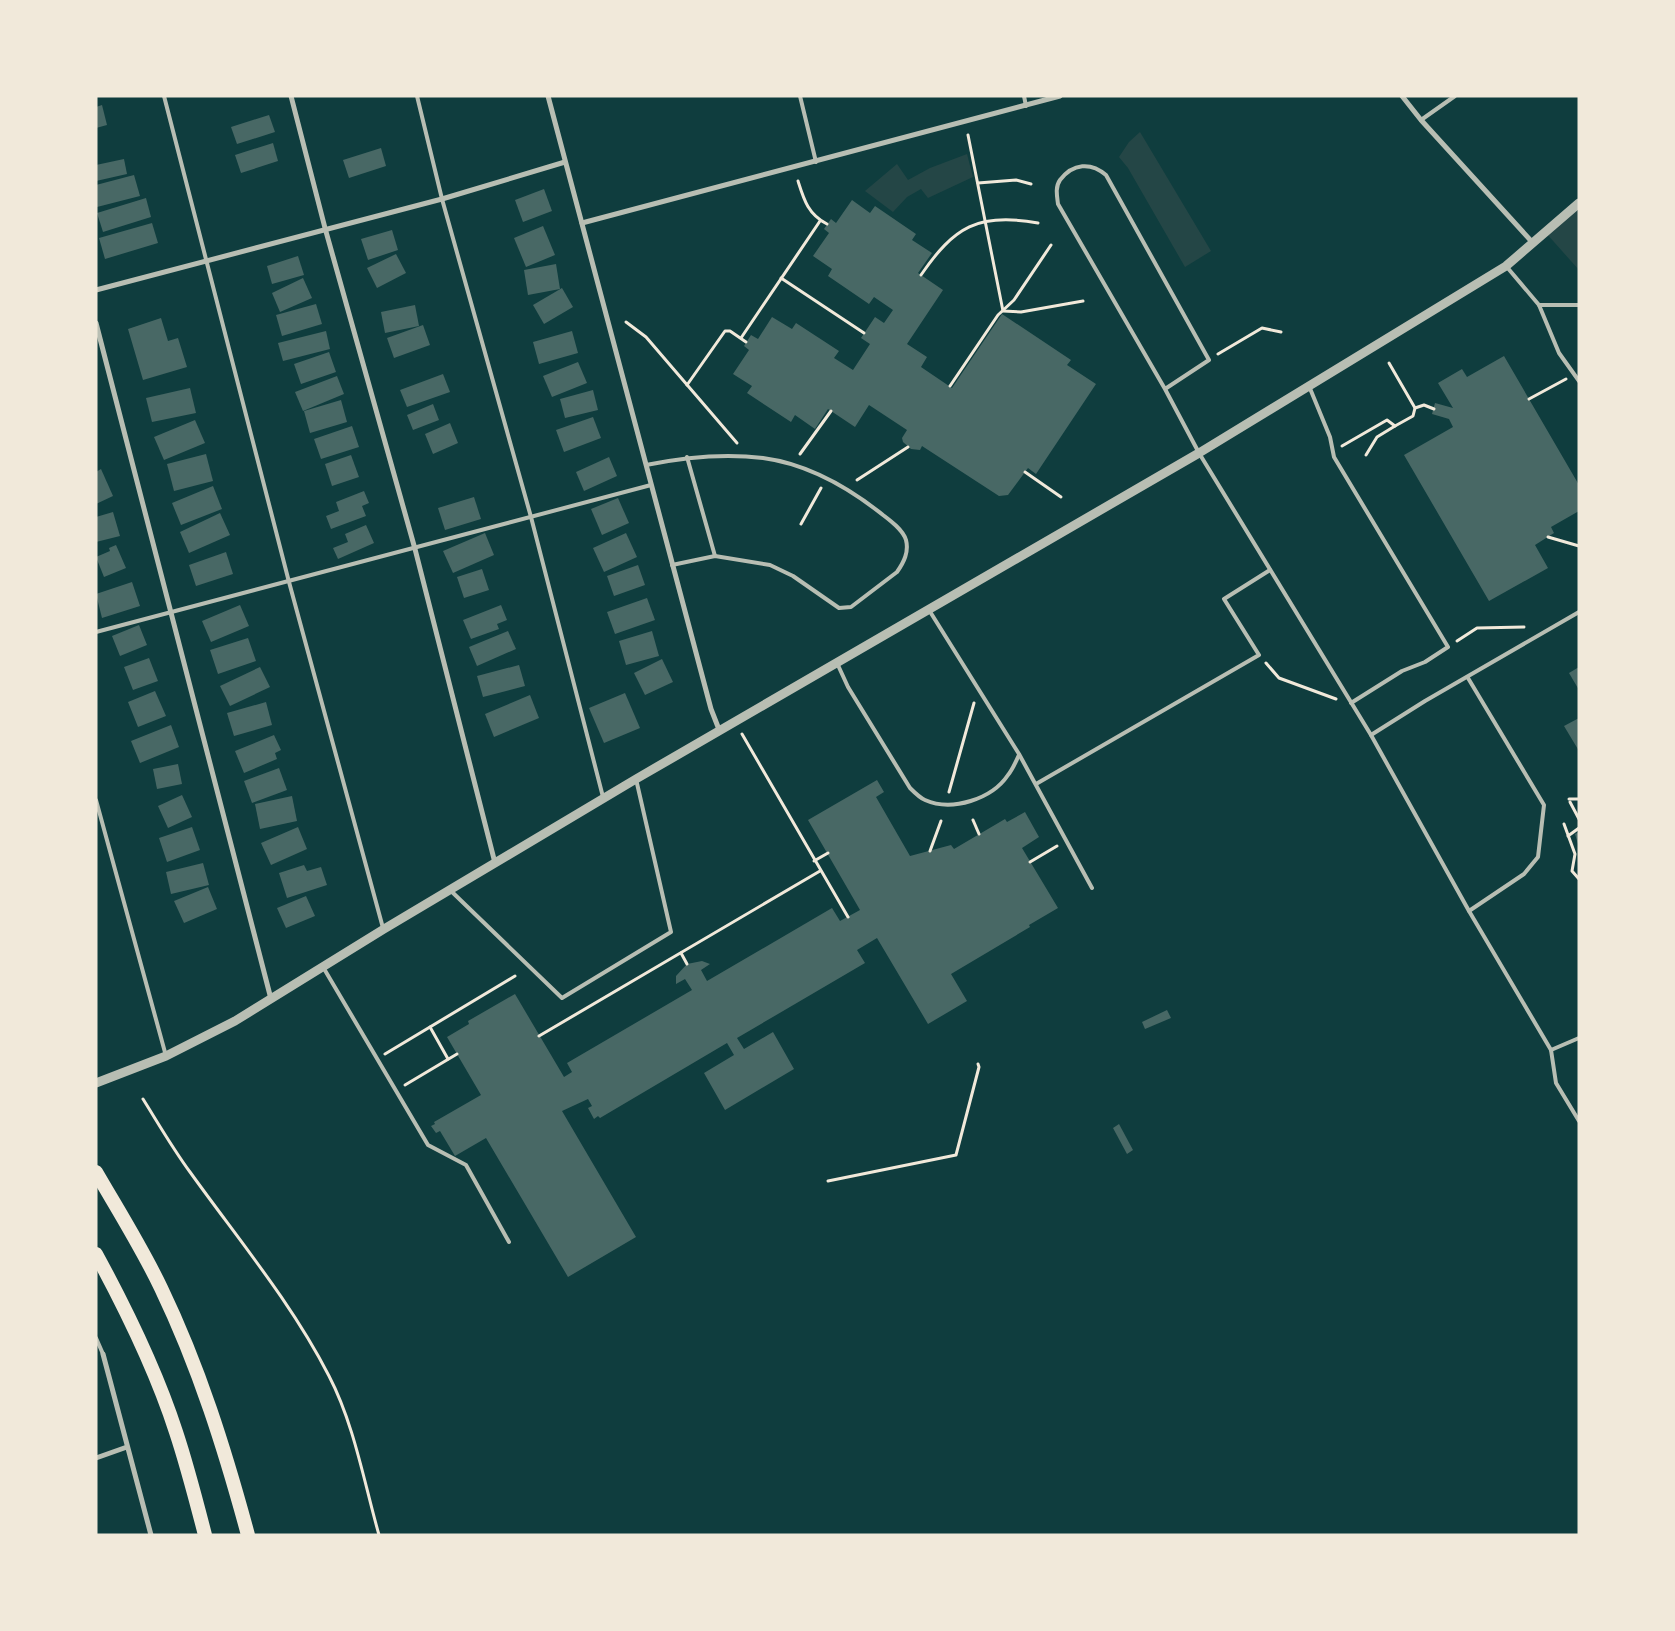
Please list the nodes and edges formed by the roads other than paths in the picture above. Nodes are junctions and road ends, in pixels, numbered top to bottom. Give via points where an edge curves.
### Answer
1 (164, 96) edge
2 (291, 96) edge
3 (417, 96) edge
4 (548, 96) edge
5 (800, 96) edge
6 (1024, 96) edge
7 (1060, 96) edge
8 (1402, 96) edge
9 (1455, 96) edge
10 (1026, 106) junction
11 (1421, 120) junction
12 (565, 162) junction
13 (816, 162) junction
14 (442, 199) junction
15 (1579, 204) edge
16 (582, 223) junction
17 (325, 228) junction
18 (1534, 244) junction
19 (207, 260) junction
20 (1506, 266) junction
21 (96, 290) edge
22 (1539, 305) junction
23 (1579, 305) edge
24 (96, 323) edge
25 (1579, 381) edge
26 (1309, 385) junction
27 (1165, 389) junction
28 (1199, 453) junction
29 (687, 457) junction
30 (646, 465) junction
31 (651, 485) junction
32 (531, 517) junction
33 (415, 549) junction
34 (715, 556) junction
35 (672, 565) junction
36 (1270, 570) junction
37 (289, 582) junction
38 (929, 610) junction
39 (172, 612) junction
40 (1579, 612) edge
41 (96, 632) edge
42 (837, 663) junction
43 (1468, 678) junction
44 (1350, 703) junction
45 (720, 732) junction
46 (1371, 735) junction
47 (1019, 754) junction
48 (636, 779) junction
49 (1036, 784) junction
50 (604, 799) junction
51 (96, 800) edge
52 (495, 863) junction
53 (1092, 888) dead end
54 (450, 890) junction
55 (1469, 911) junction
56 (384, 929) junction
57 (323, 967) junction
58 (271, 999) junction
59 (1579, 1038) edge
60 (1551, 1050) junction
61 (166, 1056) junction
62 (96, 1083) edge
63 (1579, 1121) edge
64 (96, 1172) edge
65 (509, 1242) dead end
66 (96, 1254) edge
67 (96, 1338) edge
68 (103, 1354) joint
69 (127, 1447) junction
70 (96, 1458) edge
71 (151, 1535) edge
72 (205, 1535) edge
73 (248, 1535) edge

1 - 19 lane
2 - 17 street
3 - 14 lane
4 - 12 street
5 - 13 lane
6 - 10 lane
7 - 10 street
8 - 11 street
9 - 11 lane
10 - 13 street
11 - 18 street
12 - 14 street
12 - 16 street
13 - 16 street
14 - 17 street
14 - 32 lane
15 - 18 street
16 - 30 street
17 - 19 street
17 - 33 street
18 - 20 street
19 - 21 street
19 - 37 lane
20 - 22 lane
20 - 26 street
22 - 23 lane
22 - 25 lane via 1559,353
24 - 39 street
26 - 28 street
26 - 44 lane via 1330,437 1334,457 1448,647
27 - 27 lane via 1058,204 1060,180 1072,170 1085,165 1097,167 1106,175 1209,360
27 - 28 lane
28 - 36 lane
28 - 38 street
29 - 30 lane
29 - 34 lane
29 - 34 lane via 765,458 827,477 867,502 895,525 906,538 907,547 903,564 897,572 851,607 839,608 794,576 770,565
30 - 31 street
31 - 32 lane
31 - 35 street
32 - 33 lane
32 - 50 lane
33 - 37 lane
33 - 52 street
34 - 35 lane
35 - 45 street via 711,710
36 - 44 lane
36 - 49 lane via 1224,598 1259,655
37 - 39 lane
37 - 56 lane
38 - 42 street
38 - 47 lane
39 - 41 lane
39 - 58 street
40 - 43 lane
42 - 45 street
42 - 47 lane via 848,687 910,788 924,800 945,805 966,802 991,792 1008,776
43 - 46 lane
43 - 55 lane via 1544,805 1538,857 1524,874
44 - 46 lane
45 - 48 street
46 - 55 lane
47 - 49 lane
48 - 50 street
48 - 54 lane via 671,932 562,998
49 - 53 lane
50 - 52 street
51 - 61 lane
52 - 54 street
54 - 56 street
55 - 60 lane
56 - 57 street
57 - 58 street
57 - 65 lane via 428,1145 466,1165
58 - 61 street
59 - 60 lane
60 - 63 lane via 1556,1083
61 - 62 street
64 - 73 highway via 161,1287 192,1359 219,1435
66 - 72 highway via 148,1358 176,1432
67 - 68 lane
68 - 69 street
69 - 70 street
69 - 71 street

